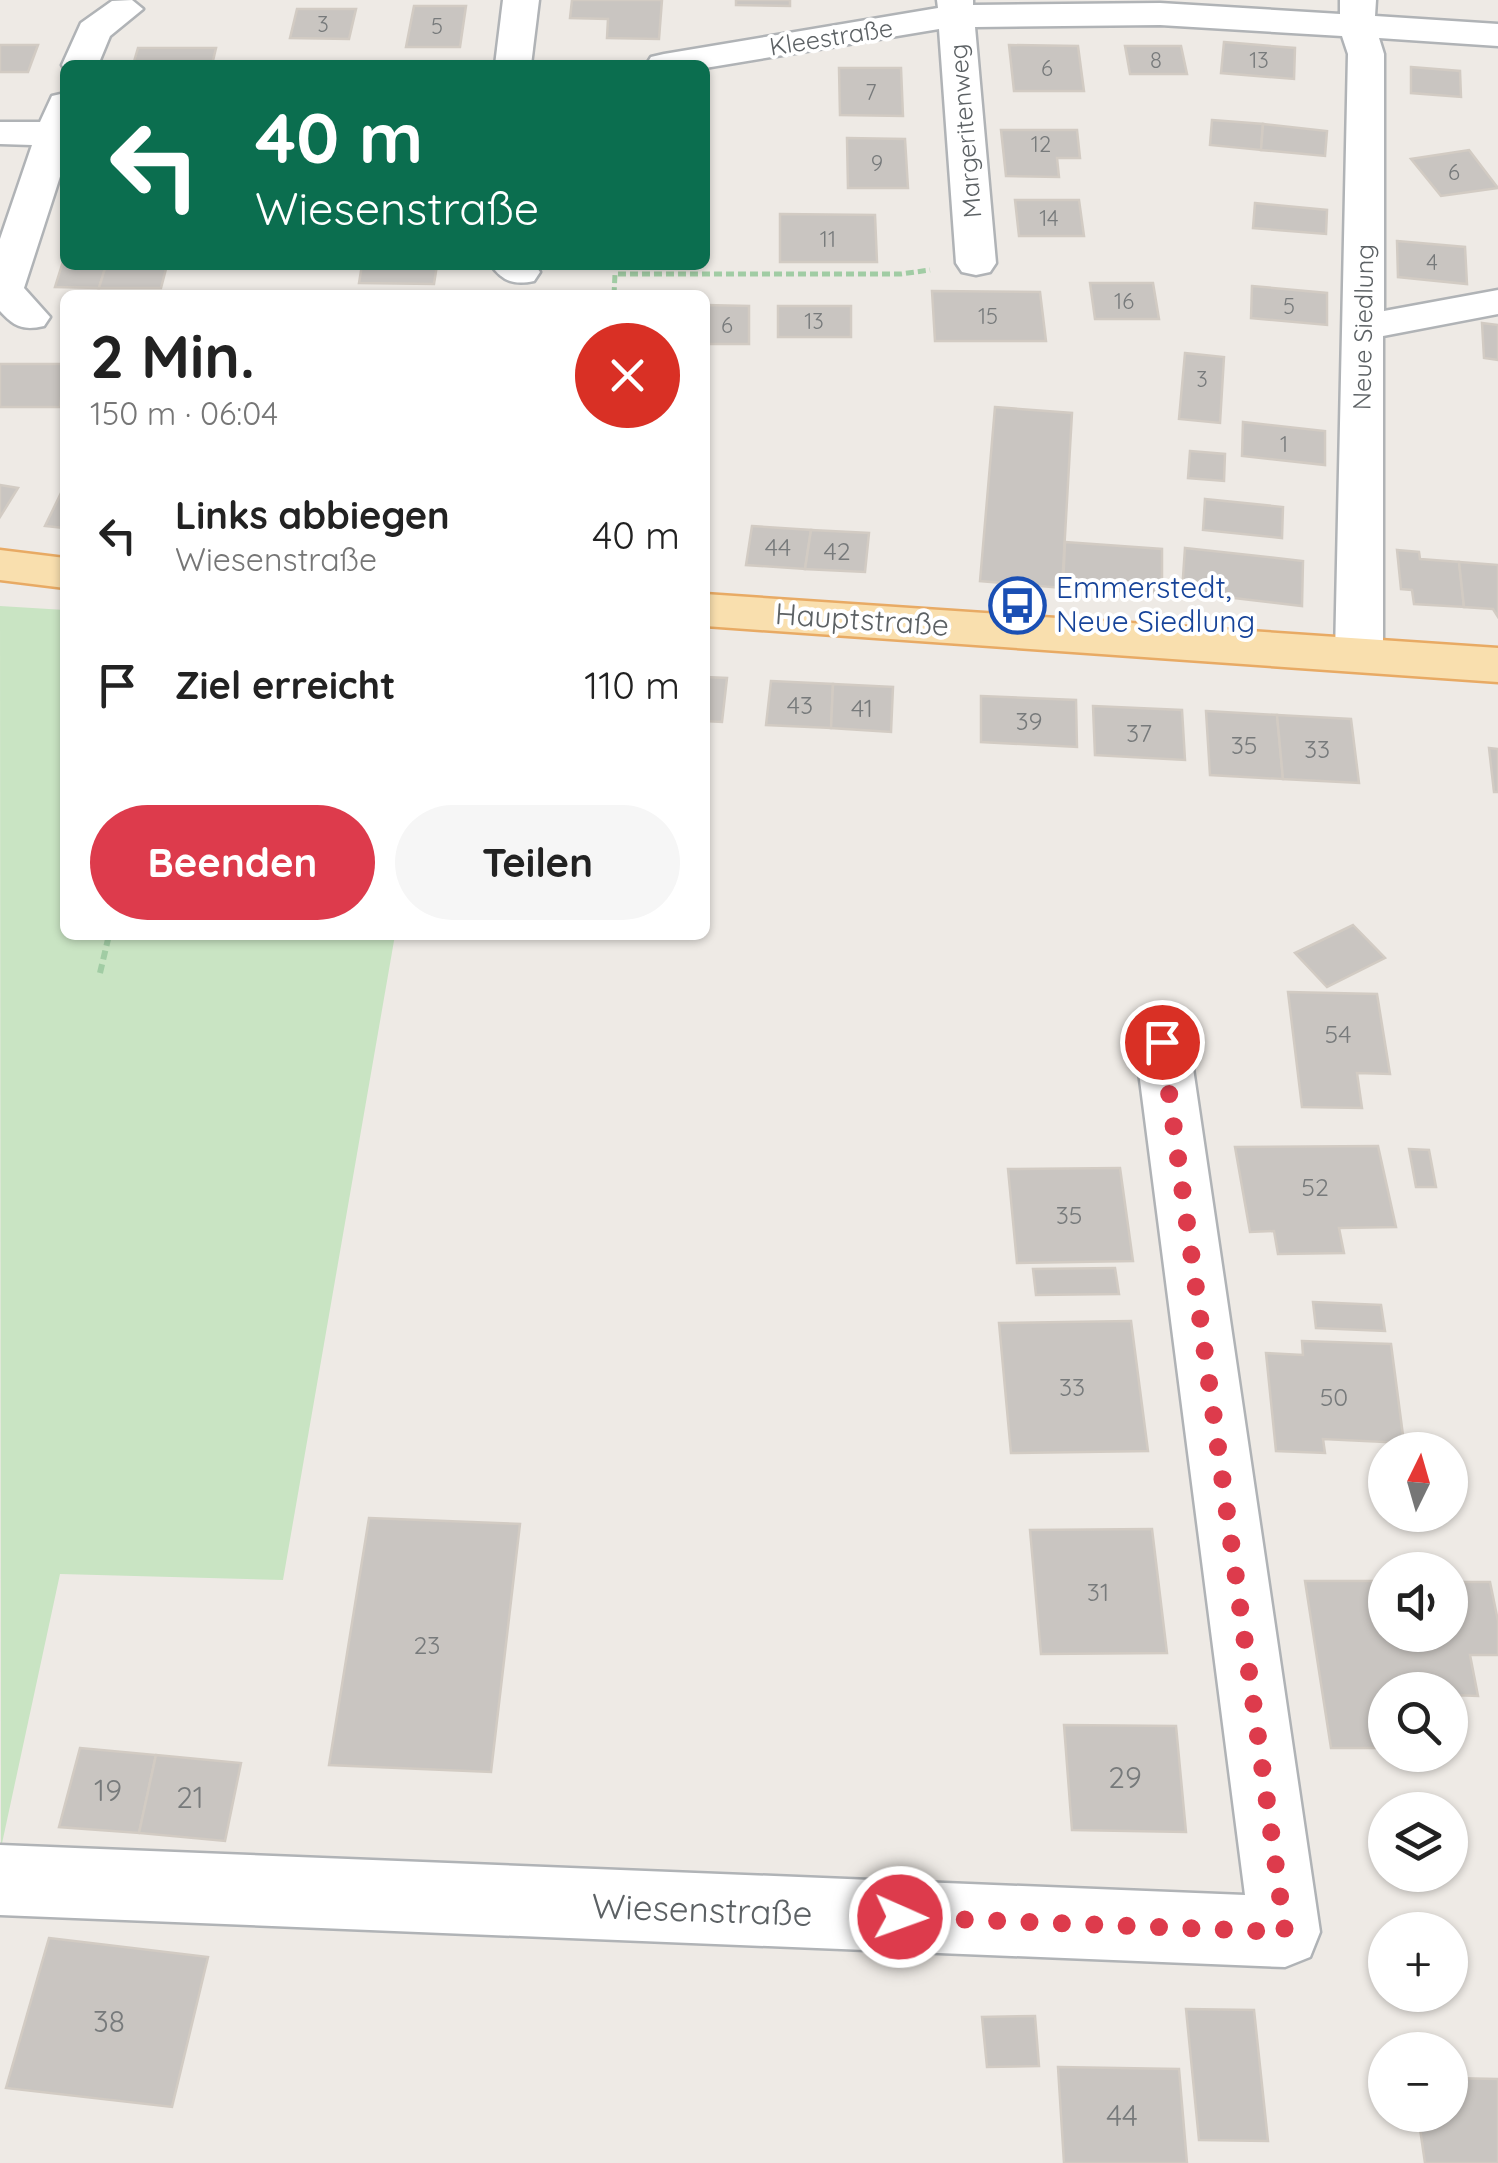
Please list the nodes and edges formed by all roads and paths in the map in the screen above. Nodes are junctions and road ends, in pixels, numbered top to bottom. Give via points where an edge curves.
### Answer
1 (520, 0) edge
2 (125, 8) dead end
3 (955, 8) edge
4 (1358, 14) edge
5 (1498, 35) edge
6 (82, 60) edge
7 (514, 60) edge
8 (690, 60) edge
9 (60, 124) edge
10 (60, 127) edge
11 (0, 133) edge
12 (976, 263) joint
13 (614, 290) edge
14 (1498, 302) edge
15 (29, 318) dead end
16 (1364, 328) junction
17 (0, 565) edge
18 (60, 571) edge
19 (710, 610) edge
20 (1359, 655) junction
21 (1498, 665) edge
22 (108, 940) edge
23 (100, 973) dead end
24 (1162, 1042) dead end
25 (0, 1880) edge

1 - 7 street
2 - 6 street via 94,30
3 - 4 street, Kleestraße
3 - 8 street, Kleestraße
3 - 12 street, Margeritenweg
4 - 5 street, Kleestraße
4 - 16 street, Neue Siedlung via 1366,54
9 - 11 street
10 - 15 street via 3,290
12 - 13 path via 901,274 615,274
14 - 16 street
16 - 20 street, Neue Siedlung
17 - 18 main road
19 - 20 main road, Hauptstraße
20 - 21 main road, Hauptstraße
22 - 23 path
24 - 25 street, Wiesenstraße via 1285,1932

